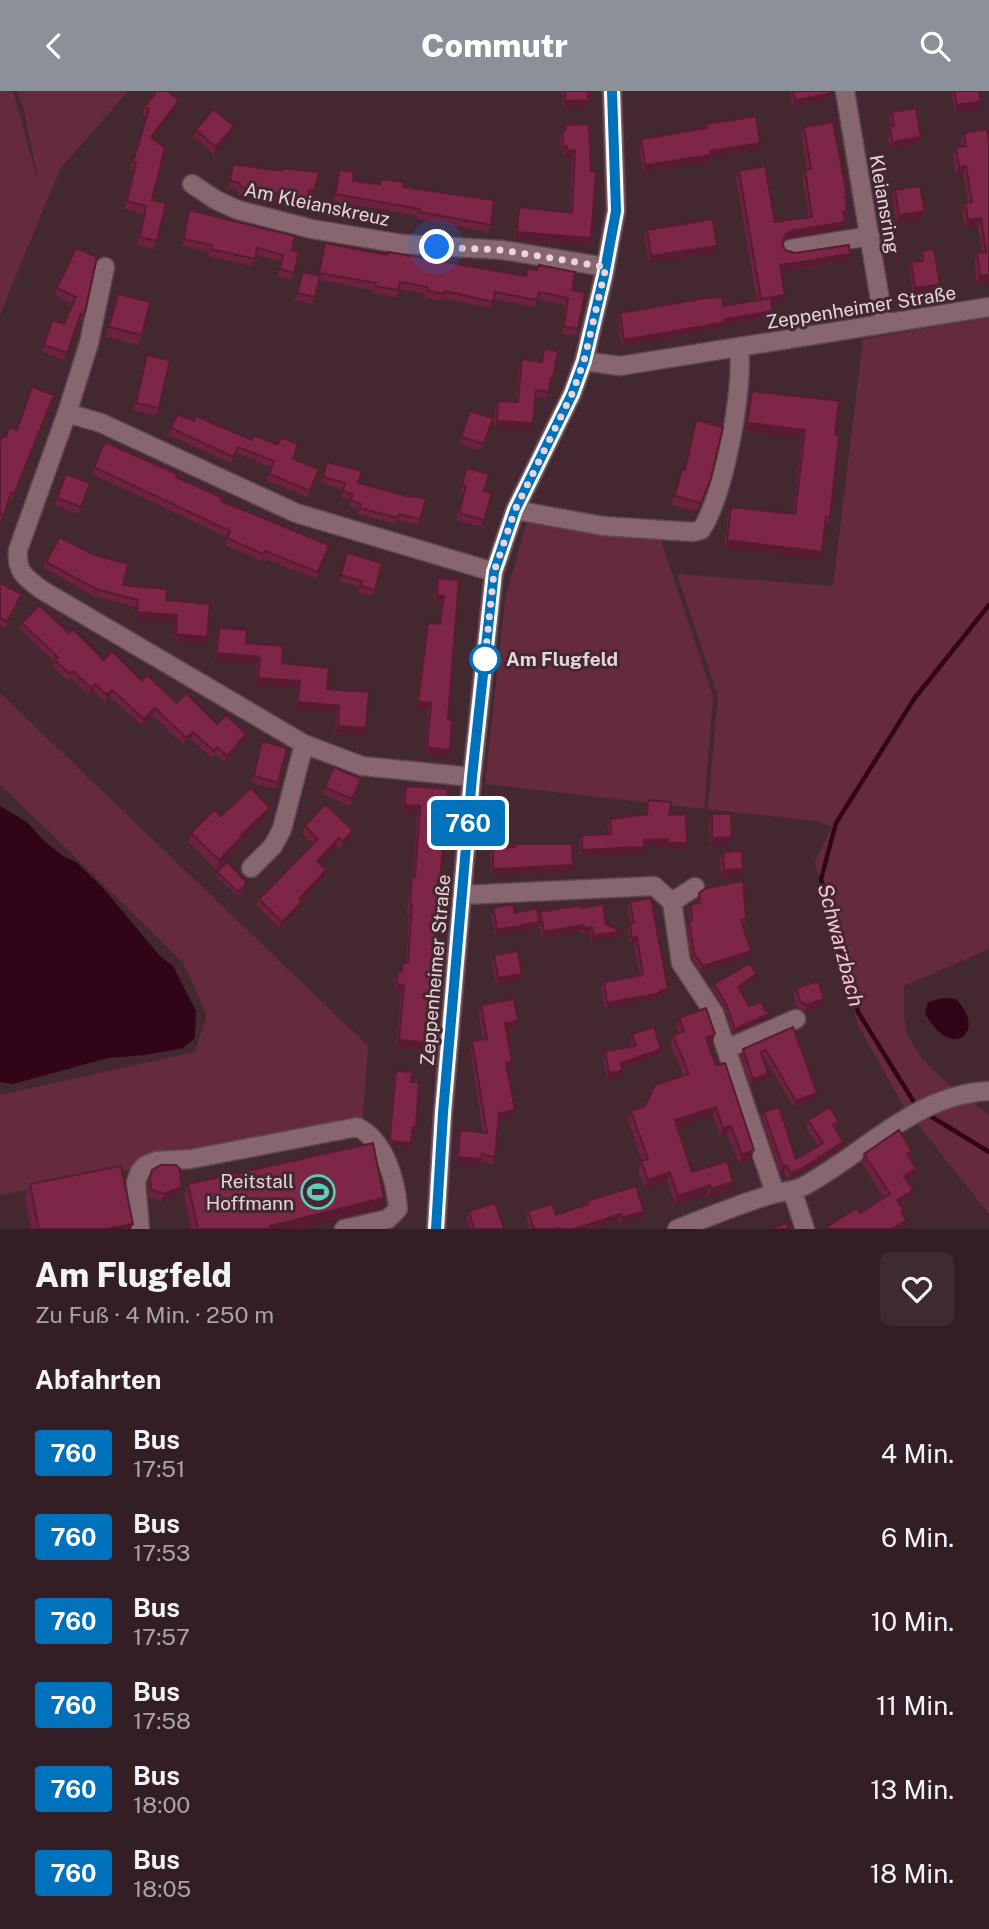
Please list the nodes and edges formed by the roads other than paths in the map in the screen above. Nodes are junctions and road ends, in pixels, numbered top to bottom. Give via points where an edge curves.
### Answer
1 (612, 91) edge
2 (845, 91) edge
3 (192, 184) dead end
4 (870, 236) junction
5 (791, 249) edge
6 (105, 267) dead end
7 (606, 267) junction
8 (989, 307) edge
9 (884, 324) junction
10 (739, 347) junction
11 (584, 361) junction
12 (67, 413) junction
13 (515, 510) junction
14 (494, 572) junction
15 (304, 744) junction
16 (472, 777) junction
17 (251, 868) dead end
18 (695, 887) dead end
19 (463, 895) junction
20 (672, 902) junction
21 (796, 1019) dead end
22 (726, 1049) junction
23 (989, 1091) edge
24 (783, 1192) junction
25 (140, 1229) edge
26 (344, 1229) edge
27 (436, 1229) edge
28 (677, 1229) edge
29 (805, 1229) edge

1 - 7 street, Zeppenheimer Straße via 616,211
2 - 4 street, Kleiansring
3 - 7 street, Am Kleianskreuz via 238,210 312,229 402,244 502,250
4 - 5 street
4 - 9 street, Kleiansring
6 - 12 street via 89,343
7 - 11 street, Zeppenheimer Straße
8 - 9 street, Zeppenheimer Straße
9 - 10 street, Zeppenheimer Straße
10 - 11 street, Zeppenheimer Straße via 620,366
10 - 13 street via 741,365 731,434 709,518 701,530 637,530
11 - 13 street, Zeppenheimer Straße
12 - 14 street via 101,423 304,516
12 - 15 street via 18,549 20,572 42,590
13 - 14 street, Zeppenheimer Straße
14 - 16 street, Zeppenheimer Straße
15 - 16 street via 362,766
15 - 17 street via 282,829 273,846
16 - 19 street, Zeppenheimer Straße
18 - 20 street
19 - 20 street via 654,886
19 - 27 street, Zeppenheimer Straße
20 - 22 street via 681,963 714,1013
21 - 22 street
22 - 24 street
23 - 24 street via 972,1091 908,1116 802,1187
24 - 28 street
24 - 29 street
25 - 26 street via 136,1182 146,1165 357,1127 376,1142 384,1156 398,1209 388,1219

